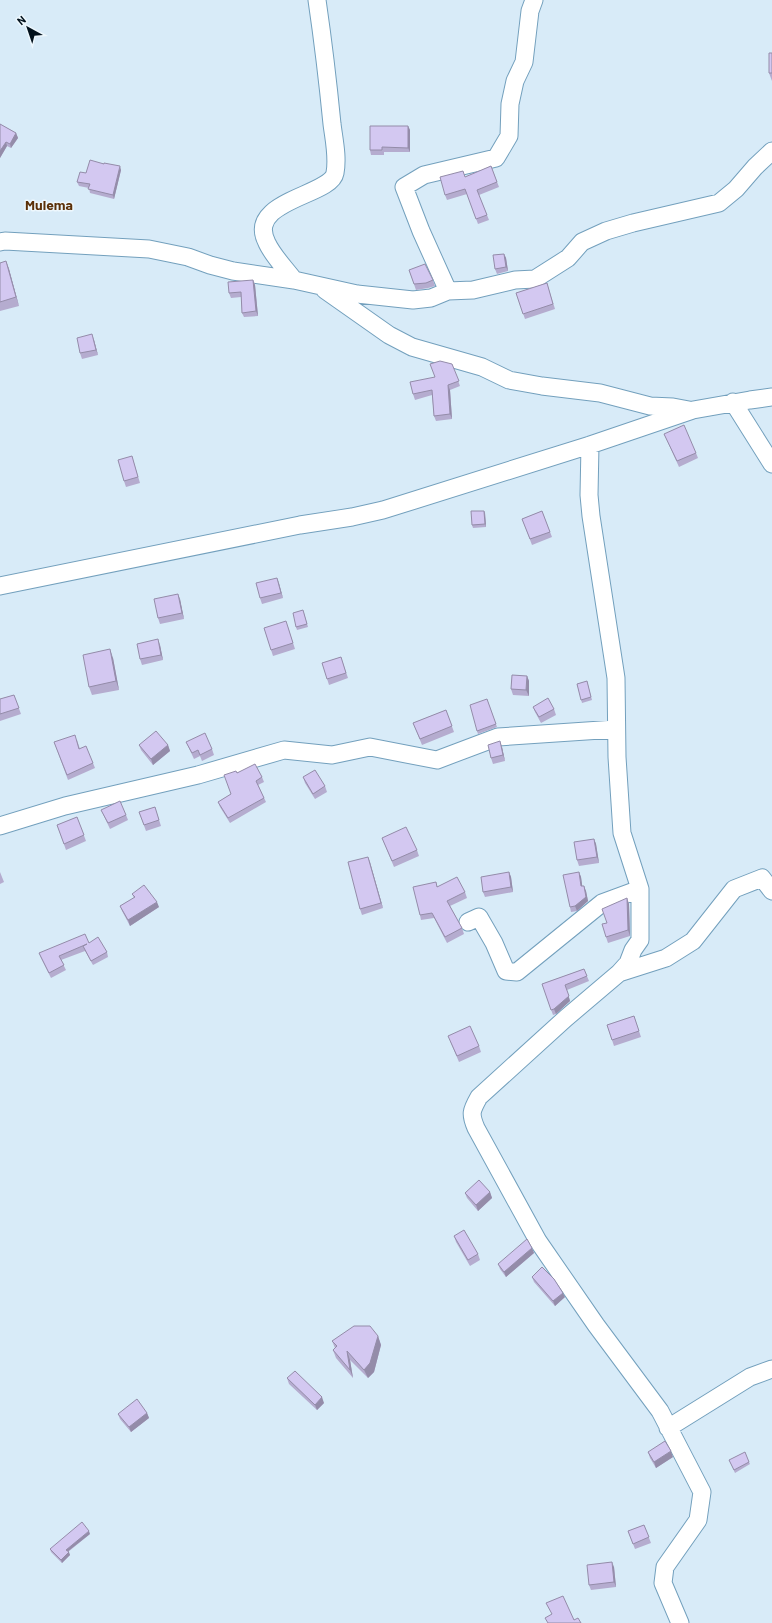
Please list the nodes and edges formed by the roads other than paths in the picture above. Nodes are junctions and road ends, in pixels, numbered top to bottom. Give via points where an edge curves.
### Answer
1 (317, 0) edge
2 (534, 0) edge
3 (772, 150) edge
4 (0, 242) edge
5 (294, 280) junction
6 (316, 284) junction
7 (448, 291) junction
8 (772, 397) edge
9 (733, 402) junction
10 (693, 410) junction
11 (590, 445) junction
12 (772, 464) edge
13 (0, 586) edge
14 (616, 729) junction
15 (0, 826) edge
16 (640, 888) junction
17 (772, 891) edge
18 (468, 922) dead end
19 (619, 974) junction
20 (772, 1369) edge
21 (668, 1428) junction
22 (680, 1623) edge

1 - 5 street via 332,115 335,173 333,179 325,184 275,209 264,225 267,243
2 - 7 street via 530,10 524,62 515,81 510,104 509,136 496,158 424,175 404,188
3 - 7 street via 736,189 719,203 606,231 582,242 568,258 535,279 514,280 473,290
4 - 5 street via 149,249 188,257 233,271
5 - 6 street
6 - 7 street via 357,294 413,300 431,298
6 - 10 street via 374,325 412,347 482,368 509,380 600,393 650,406
8 - 9 street
9 - 10 street
9 - 12 street
10 - 11 street
11 - 13 street via 376,512
11 - 14 street via 589,495 616,678
14 - 15 street via 498,737 437,760 370,747 332,755 284,750 198,775 65,806
14 - 16 street via 622,834
16 - 18 street via 602,903 517,972 506,971 494,943 478,917
16 - 19 street via 640,940
17 - 19 street via 762,878 734,889 693,941 666,958
19 - 21 street via 566,1018 479,1098 473,1107 471,1117 538,1241 660,1411
20 - 21 street via 750,1377
21 - 22 street via 702,1492 698,1520 665,1567 663,1583

